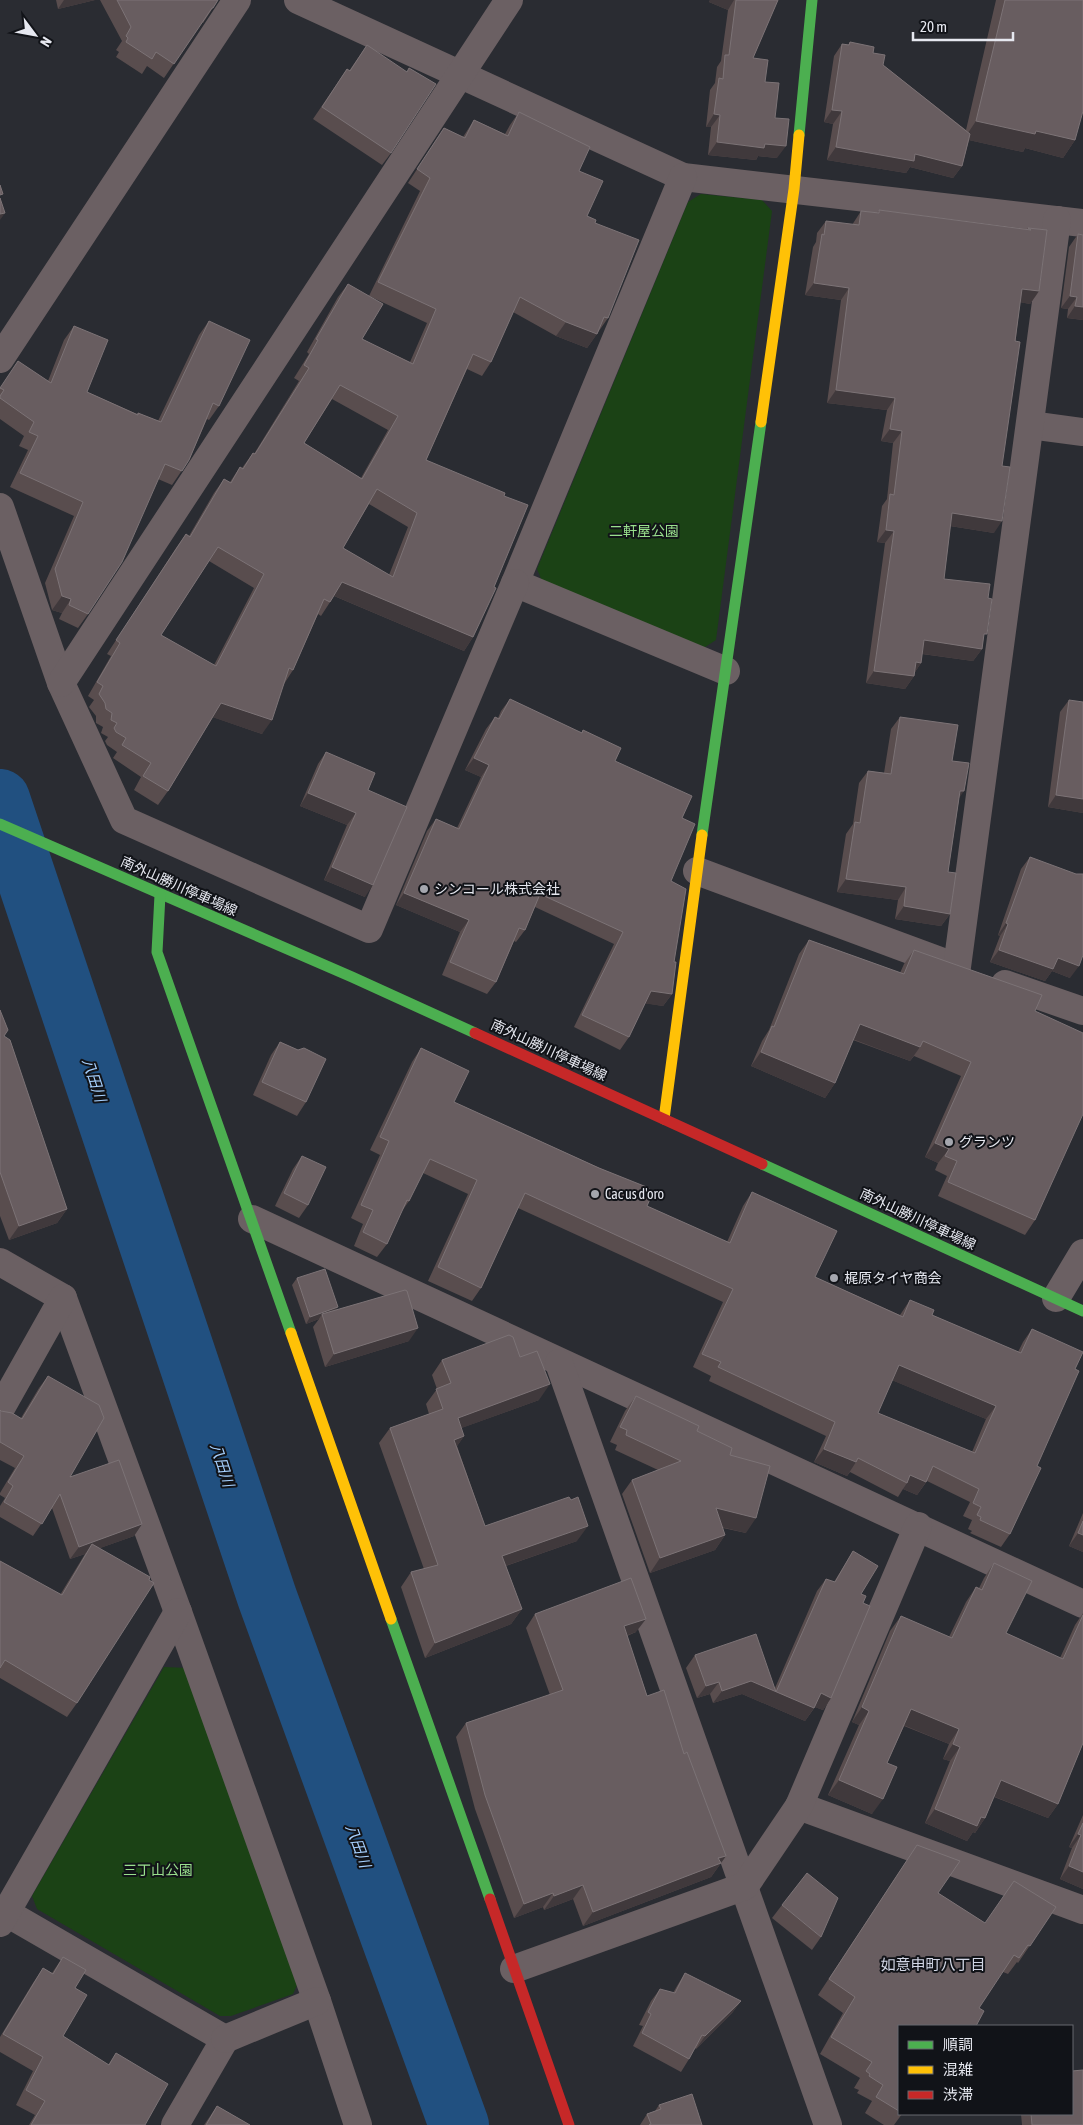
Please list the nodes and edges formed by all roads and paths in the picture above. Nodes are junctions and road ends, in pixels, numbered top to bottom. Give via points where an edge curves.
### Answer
1 (237, 0) edge
2 (298, 0) edge
3 (509, 0) edge
4 (812, 0) edge
5 (460, 75) junction
6 (683, 177) junction
7 (794, 189) junction
8 (1070, 222) edge
9 (0, 359) edge
10 (1030, 426) junction
11 (1083, 432) edge
12 (0, 507) edge
13 (515, 583) junction
14 (726, 671) junction
15 (61, 683) junction
16 (0, 824) edge
17 (696, 871) junction
18 (160, 895) junction
19 (957, 967) junction
20 (1083, 1011) edge
21 (664, 1119) junction
22 (252, 1219) junction
23 (1083, 1253) edge
24 (0, 1262) edge
25 (63, 1298) junction
26 (1056, 1298) junction
27 (1083, 1311) edge
28 (559, 1362) junction
29 (0, 1410) edge
30 (918, 1526) junction
31 (1083, 1604) edge
32 (178, 1612) junction
33 (799, 1806) junction
34 (746, 1886) junction
35 (1083, 1910) edge
36 (2, 1915) edge
37 (514, 1969) junction
38 (317, 2001) junction
39 (225, 2039) junction
40 (175, 2125) edge
41 (358, 2125) edge
42 (569, 2125) edge
43 (828, 2125) edge

1 - 9 street
2 - 5 street
3 - 5 street
4 - 7 street
5 - 6 street
5 - 15 street
6 - 7 street
6 - 13 street
7 - 8 street
7 - 14 street
8 - 10 street
10 - 11 street
10 - 19 street
12 - 15 street
13 - 14 street
13 - 15 street via 369,929 124,820
14 - 17 street
16 - 18 street, 南外山勝川停車場線
17 - 19 street
17 - 21 street
18 - 21 street, 南外山勝川停車場線 via 352,977
18 - 22 street via 157,952
19 - 20 street
21 - 26 street, 南外山勝川停車場線
22 - 28 street
22 - 37 street
23 - 26 street
24 - 25 street
25 - 29 street
25 - 32 street
26 - 27 street, 南外山勝川停車場線
28 - 30 street
28 - 34 street
30 - 31 street
30 - 33 street
32 - 36 street
32 - 38 street
33 - 34 street
33 - 35 street
34 - 37 street
34 - 43 street
36 - 39 street
37 - 42 street
38 - 39 street
38 - 41 street
39 - 40 street

